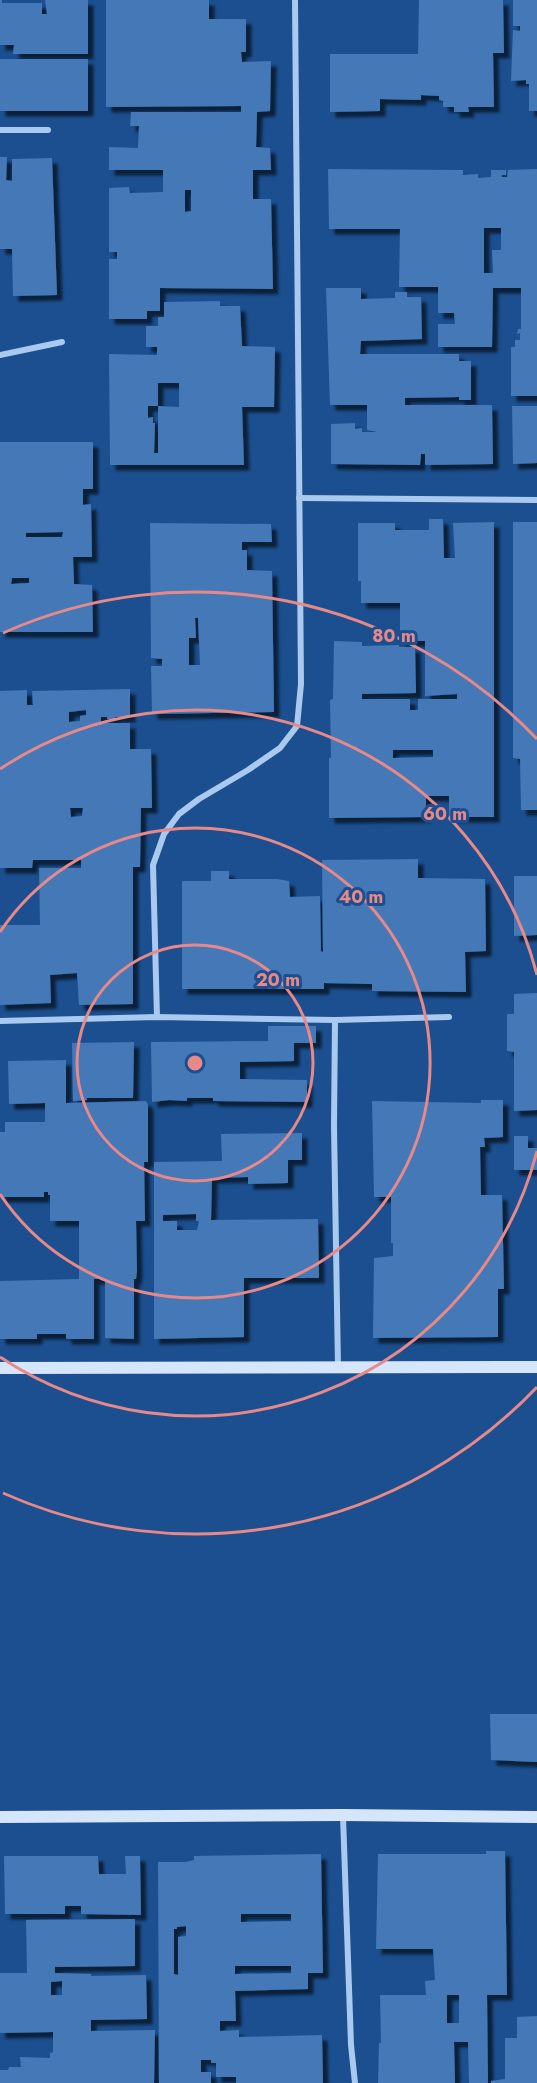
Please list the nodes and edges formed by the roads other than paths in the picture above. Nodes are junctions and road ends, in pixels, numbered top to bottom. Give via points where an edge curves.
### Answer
1 (295, 0) edge
2 (0, 130) edge
3 (48, 130) dead end
4 (62, 342) dead end
5 (0, 355) edge
6 (299, 498) junction
7 (537, 500) edge
8 (157, 1017) junction
9 (449, 1017) dead end
10 (335, 1020) junction
11 (0, 1021) edge
12 (338, 1367) junction
13 (537, 1367) edge
14 (0, 1368) edge
15 (343, 1815) junction
16 (0, 1817) edge
17 (537, 1817) edge
18 (355, 2083) edge

1 - 6 street
2 - 3 street
4 - 5 street
6 - 7 street
6 - 8 street via 301,684 297,726 280,748 199,799 179,814 164,834 153,864
8 - 10 street
8 - 11 street
9 - 10 street
10 - 12 street
12 - 13 street
12 - 14 street
15 - 16 street
15 - 17 street
15 - 18 street

